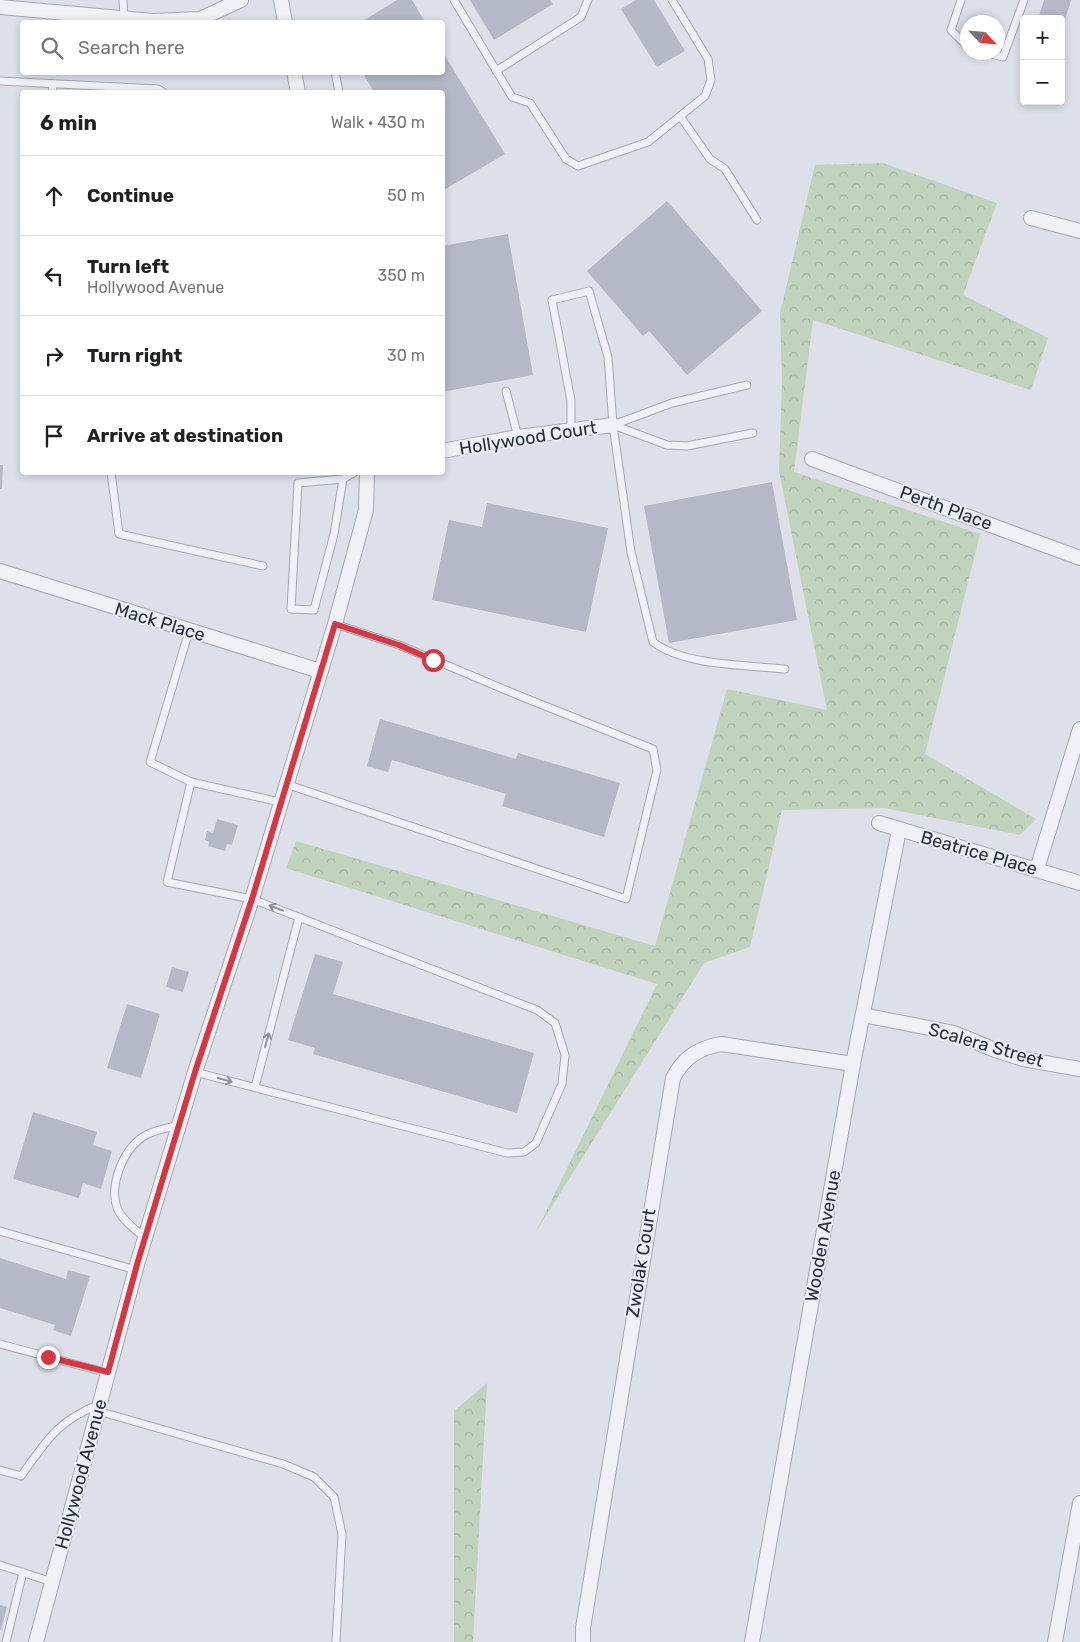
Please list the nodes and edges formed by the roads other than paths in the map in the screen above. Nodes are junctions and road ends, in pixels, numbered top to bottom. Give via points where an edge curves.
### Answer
1 (123, 0) edge
2 (281, 0) edge
3 (454, 0) edge
4 (588, 0) edge
5 (672, 0) edge
6 (961, 0) edge
7 (1024, 0) edge
8 (234, 1) edge
9 (0, 7) edge
10 (124, 18) junction
11 (143, 20) edge
12 (176, 20) edge
13 (285, 20) edge
14 (960, 39) edge
15 (1005, 52) edge
16 (496, 71) junction
17 (295, 75) edge
18 (336, 75) edge
19 (0, 81) edge
20 (52, 84) junction
21 (54, 90) edge
22 (160, 90) edge
23 (298, 90) edge
24 (339, 90) edge
25 (680, 116) junction
26 (1031, 218) dead end
27 (757, 220) dead end
28 (1080, 230) edge
29 (746, 386) dead end
30 (506, 391) dead end
31 (613, 426) junction
32 (572, 430) junction
33 (753, 433) dead end
34 (518, 437) junction
35 (445, 450) edge
36 (812, 459) dead end
37 (112, 475) edge
38 (350, 475) edge
39 (367, 475) edge
40 (343, 479) junction
41 (1080, 558) edge
42 (263, 566) dead end
43 (0, 571) edge
44 (335, 624) junction
45 (189, 631) junction
46 (785, 668) dead end
47 (320, 671) junction
48 (1080, 729) edge
49 (191, 782) junction
50 (286, 784) junction
51 (280, 802) junction
52 (879, 823) dead end
53 (899, 830) junction
54 (1037, 869) junction
55 (1080, 883) edge
56 (252, 899) junction
57 (299, 917) junction
58 (863, 1015) junction
59 (853, 1064) junction
60 (1080, 1069) edge
61 (195, 1072) junction
62 (255, 1087) junction
63 (179, 1124) junction
64 (0, 1231) edge
65 (145, 1238) junction
66 (136, 1270) junction
67 (0, 1344) edge
68 (108, 1372) junction
69 (99, 1407) junction
70 (0, 1470) edge
71 (1080, 1504) edge
72 (0, 1566) edge
73 (23, 1572) junction
74 (52, 1582) junction
75 (6, 1642) edge
76 (36, 1642) edge
77 (336, 1642) edge
78 (583, 1642) edge
79 (752, 1642) edge
80 (1055, 1642) edge

1 - 10 lane
2 - 13 street
3 - 16 lane
4 - 16 lane via 581,17
5 - 25 lane via 708,59 711,80 705,96
6 - 14 lane via 951,30
7 - 15 lane
8 - 12 street via 200,19
9 - 10 street
10 - 11 street
16 - 25 lane via 512,97 530,103 566,159 578,166 648,142
17 - 23 street
18 - 24 lane
19 - 20 lane
20 - 21 lane
20 - 22 lane
25 - 27 lane via 710,159 726,169
26 - 28 street
29 - 31 lane via 672,403
30 - 34 lane
31 - 32 street, Hollywood Court
31 - 32 lane via 608,357 589,290 552,300 571,400
31 - 33 lane via 667,445 687,446
31 - 46 lane via 632,552 653,642 662,649 695,659
32 - 34 street, Hollywood Court
34 - 35 street, Hollywood Court
36 - 41 street, Perth Place
37 - 42 lane via 119,534
38 - 40 lane
39 - 44 street, Hollywood Avenue via 366,510
40 - 40 lane via 298,483 291,609 314,610 334,534
43 - 45 street, Mack Place
44 - 47 street, Hollywood Avenue
44 - 50 lane via 399,645 653,749 657,770 626,899
45 - 47 street, Mack Place
45 - 49 lane via 150,762
47 - 50 street, Hollywood Avenue
48 - 54 street
49 - 51 lane
49 - 56 lane via 168,882
50 - 51 street, Hollywood Avenue
51 - 56 street, Hollywood Avenue
52 - 53 street, Beatrice Place
53 - 54 street, Beatrice Place
53 - 58 street, Wooden Avenue
54 - 55 street, Beatrice Place
57 -> 56 lane
56 - 61 street, Hollywood Avenue
62 -> 57 lane
57 - 62 lane via 537,1010 555,1023 565,1055 562,1084 536,1143 524,1152 507,1153
58 - 59 street, Wooden Avenue
58 - 60 street, Scalera Street via 954,1033 1023,1059
59 - 78 street, Zwolak Court via 722,1044 705,1047 690,1055 673,1078 582,1628
59 - 79 street, Wooden Avenue
61 -> 62 lane
61 - 63 street, Hollywood Avenue
63 - 65 street, Hollywood Avenue
63 - 65 lane via 145,1136 118,1168 118,1210
64 - 66 lane
65 - 66 street, Hollywood Avenue
66 - 68 street, Hollywood Avenue
67 - 68 lane
68 - 69 street, Hollywood Avenue
69 - 70 lane via 76,1413 52,1433 21,1476
69 - 74 street, Hollywood Avenue
69 - 77 lane via 283,1464 314,1477 334,1497 342,1534
71 - 80 street
72 - 73 lane
73 - 74 lane
73 - 75 lane
74 - 76 street, Hollywood Avenue

